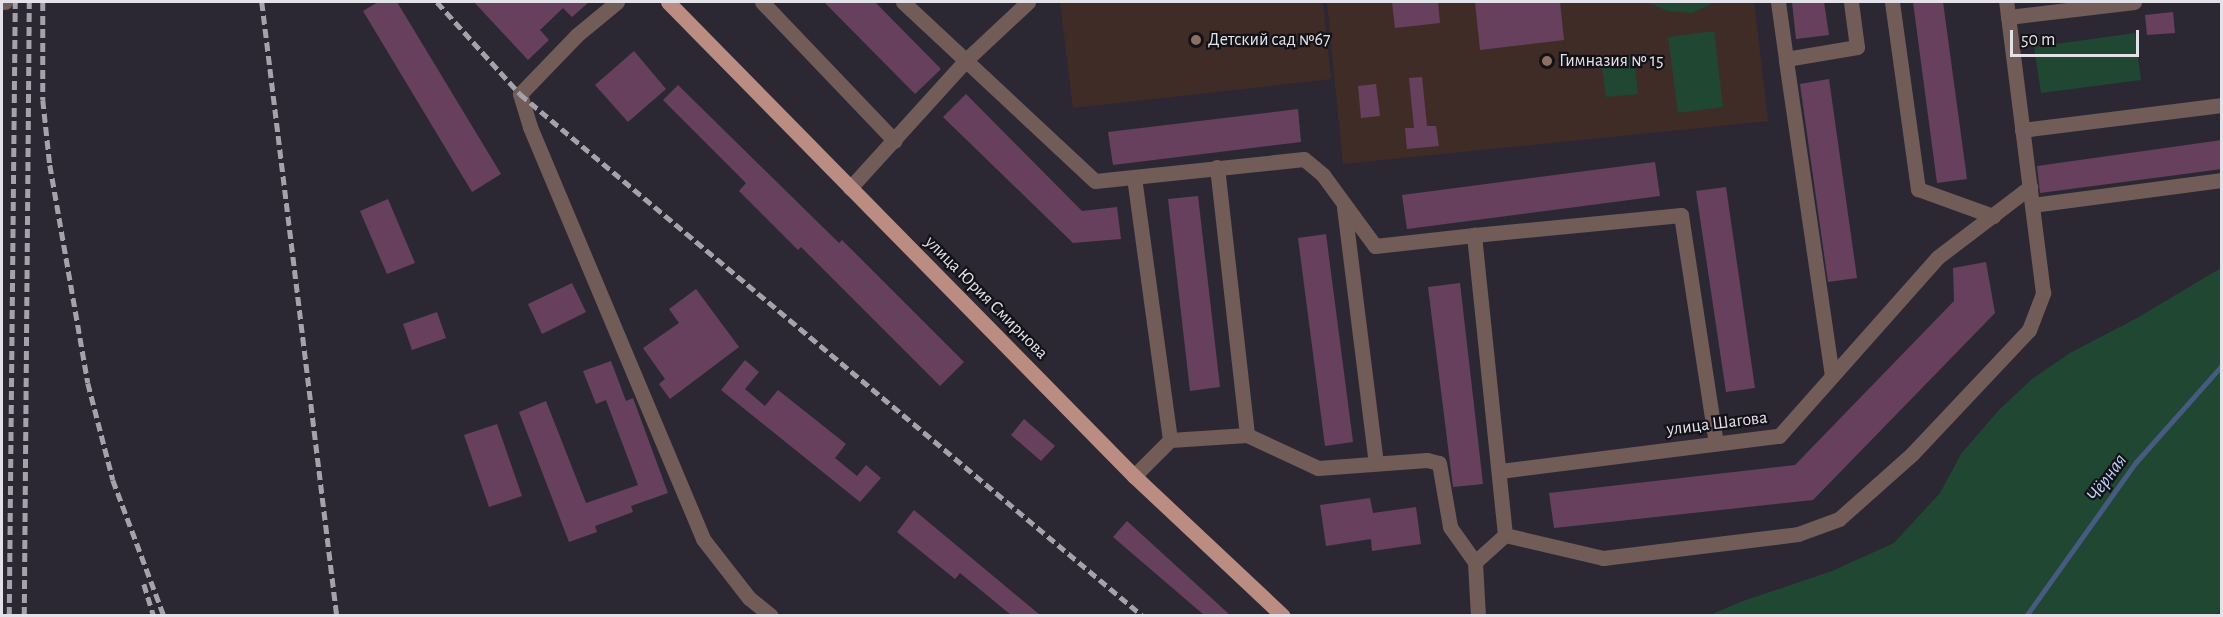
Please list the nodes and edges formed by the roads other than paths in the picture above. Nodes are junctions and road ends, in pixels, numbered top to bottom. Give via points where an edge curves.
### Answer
1 (617, 2) edge
2 (668, 2) edge
3 (762, 2) edge
4 (903, 2) edge
5 (1028, 2) edge
6 (1778, 2) edge
7 (1851, 2) edge
8 (1892, 2) edge
9 (2134, 2) edge
10 (2096, 4) edge
11 (2007, 9) edge
12 (1786, 59) junction
13 (966, 60) junction
14 (2222, 105) edge
15 (2022, 130) junction
16 (895, 141) junction
17 (1216, 167) junction
18 (1134, 177) junction
19 (2222, 180) edge
20 (2030, 187) junction
21 (850, 188) junction
22 (2032, 205) junction
23 (1344, 207) junction
24 (1993, 216) junction
25 (1474, 235) junction
26 (1832, 376) junction
27 (1247, 435) junction
28 (1170, 440) junction
29 (1716, 443) junction
30 (1376, 463) junction
31 (1500, 471) junction
32 (1134, 476) junction
33 (1505, 535) junction
34 (1476, 562) junction
35 (771, 615) edge
36 (1283, 615) edge
37 (1478, 615) edge

1 - 35 lane via 577,35 520,93 530,127 704,539 749,598
2 - 21 main road, улица Юрия Смирнова
3 - 16 lane
4 - 13 lane
5 - 13 lane
6 - 12 lane
7 - 12 lane via 1857,47
8 - 24 lane via 1918,189
9 - 10 lane
10 - 11 lane
11 - 15 lane
12 - 26 lane
13 - 16 lane
13 - 18 lane via 1095,181
14 - 15 lane
15 - 20 lane
16 - 21 lane
17 - 18 lane
17 - 23 lane via 1304,159 1323,175
17 - 27 lane
18 - 28 lane
19 - 22 lane
20 - 22 lane
20 - 24 lane, улица Шагова
21 - 32 main road, улица Юрия Смирнова
22 - 33 lane via 2043,293 2029,330 1912,454 1839,519 1798,534 1603,558
23 - 25 lane via 1374,246
23 - 30 lane
24 - 26 lane, улица Шагова via 1938,257
25 - 29 lane via 1681,215
25 - 31 lane
26 - 29 lane, улица Шагова via 1779,436
27 - 28 lane
27 - 30 lane via 1318,468
28 - 32 lane
29 - 31 lane, улица Шагова
30 - 34 lane via 1439,463 1450,527
31 - 33 lane
32 - 36 main road, улица Юрия Смирнова
33 - 34 lane
34 - 37 lane

